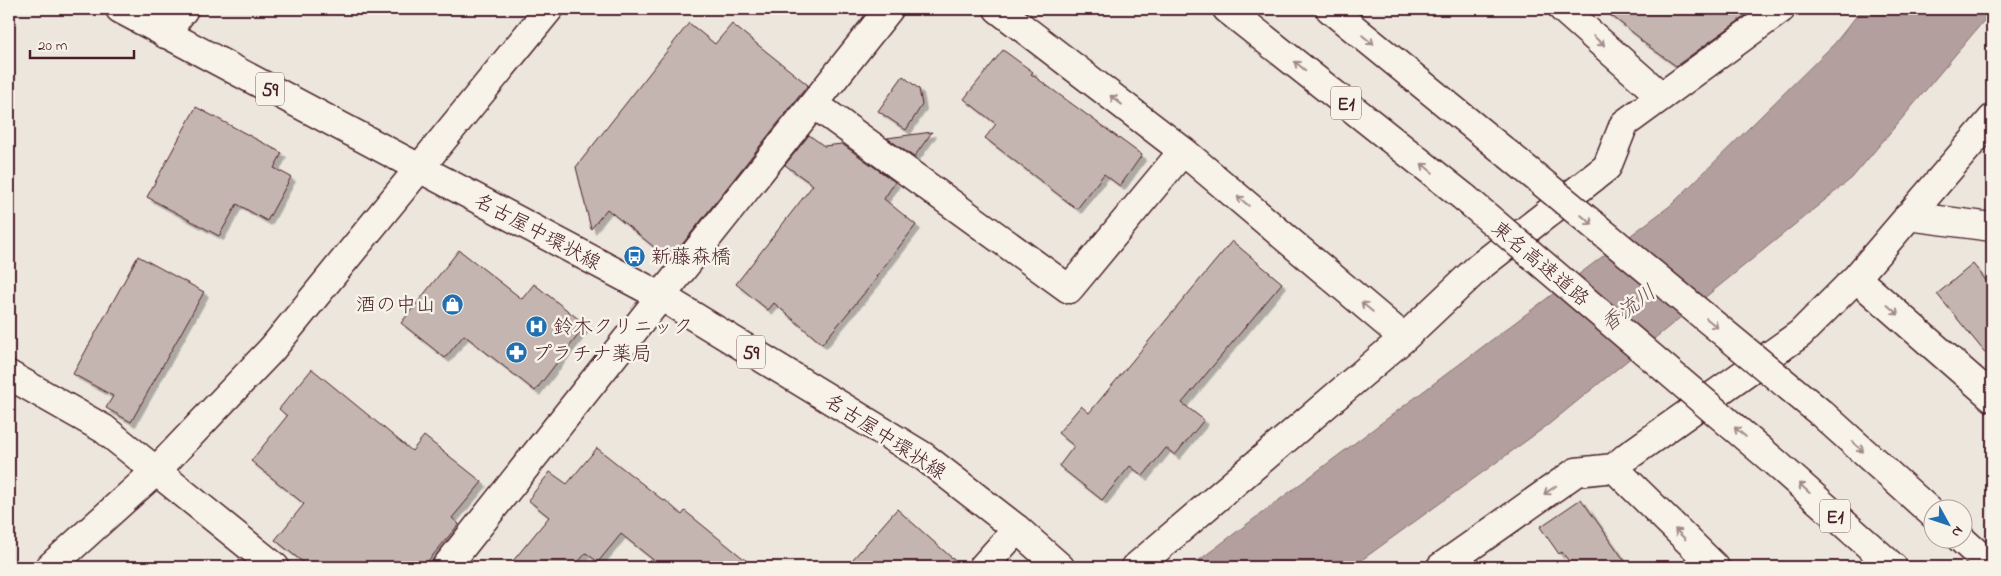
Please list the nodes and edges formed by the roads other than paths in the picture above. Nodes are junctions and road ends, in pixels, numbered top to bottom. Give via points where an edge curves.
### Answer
1 (120, 9) edge
2 (184, 9) edge
3 (549, 9) edge
4 (890, 9) edge
5 (998, 9) edge
6 (1227, 9) edge
7 (1330, 9) edge
8 (1563, 9) edge
9 (1781, 9) edge
10 (165, 34) junction
11 (1661, 96) junction
12 (814, 104) junction
13 (1992, 118) edge
14 (1183, 151) junction
15 (421, 168) junction
16 (1908, 216) junction
17 (1992, 227) edge
18 (1856, 278) junction
19 (662, 298) junction
20 (1404, 338) junction
21 (9, 374) edge
22 (1992, 397) edge
23 (1614, 468) junction
24 (156, 471) junction
25 (1924, 506) edge
26 (1017, 529) junction
27 (1971, 548) edge
28 (1452, 564) edge
29 (50, 567) edge
30 (275, 567) edge
31 (446, 567) edge
32 (983, 567) edge
33 (1060, 567) edge
34 (1136, 567) edge
35 (1715, 567) edge
36 (1892, 567) edge
37 (1992, 567) edge

1 - 10 main road, 名古屋中環状線 / 59
2 - 10 main road
3 - 15 main road
4 - 12 main road
14 -> 5 main road
36 -> 6 main road, 東名高速道路 / E1, bridge via 1777,464 1465,198
7 -> 25 main road, bridge via 1822,414
8 -> 11 main road
9 - 11 main road
10 - 15 main road, 名古屋中環状線 / 59
11 - 20 main road via 1624,124 1607,167 1479,267
12 - 14 main road via 1069,289
12 - 19 main road
13 - 16 main road
20 -> 14 main road
15 - 19 main road, 名古屋中環状線 / 59
15 - 24 main road via 272,349
16 - 17 main road
16 - 18 main road
18 -> 22 main road
18 - 23 main road via 1800,334
19 - 26 main road, 名古屋中環状線 / 59 via 923,456
19 - 31 main road
20 - 34 main road
21 - 24 main road via 104,429
23 -> 28 main road via 1576,472
35 -> 23 main road
24 - 29 main road
24 - 30 main road
26 - 32 main road
26 - 33 main road, 名古屋中環状線 / 59
27 - 37 main road

